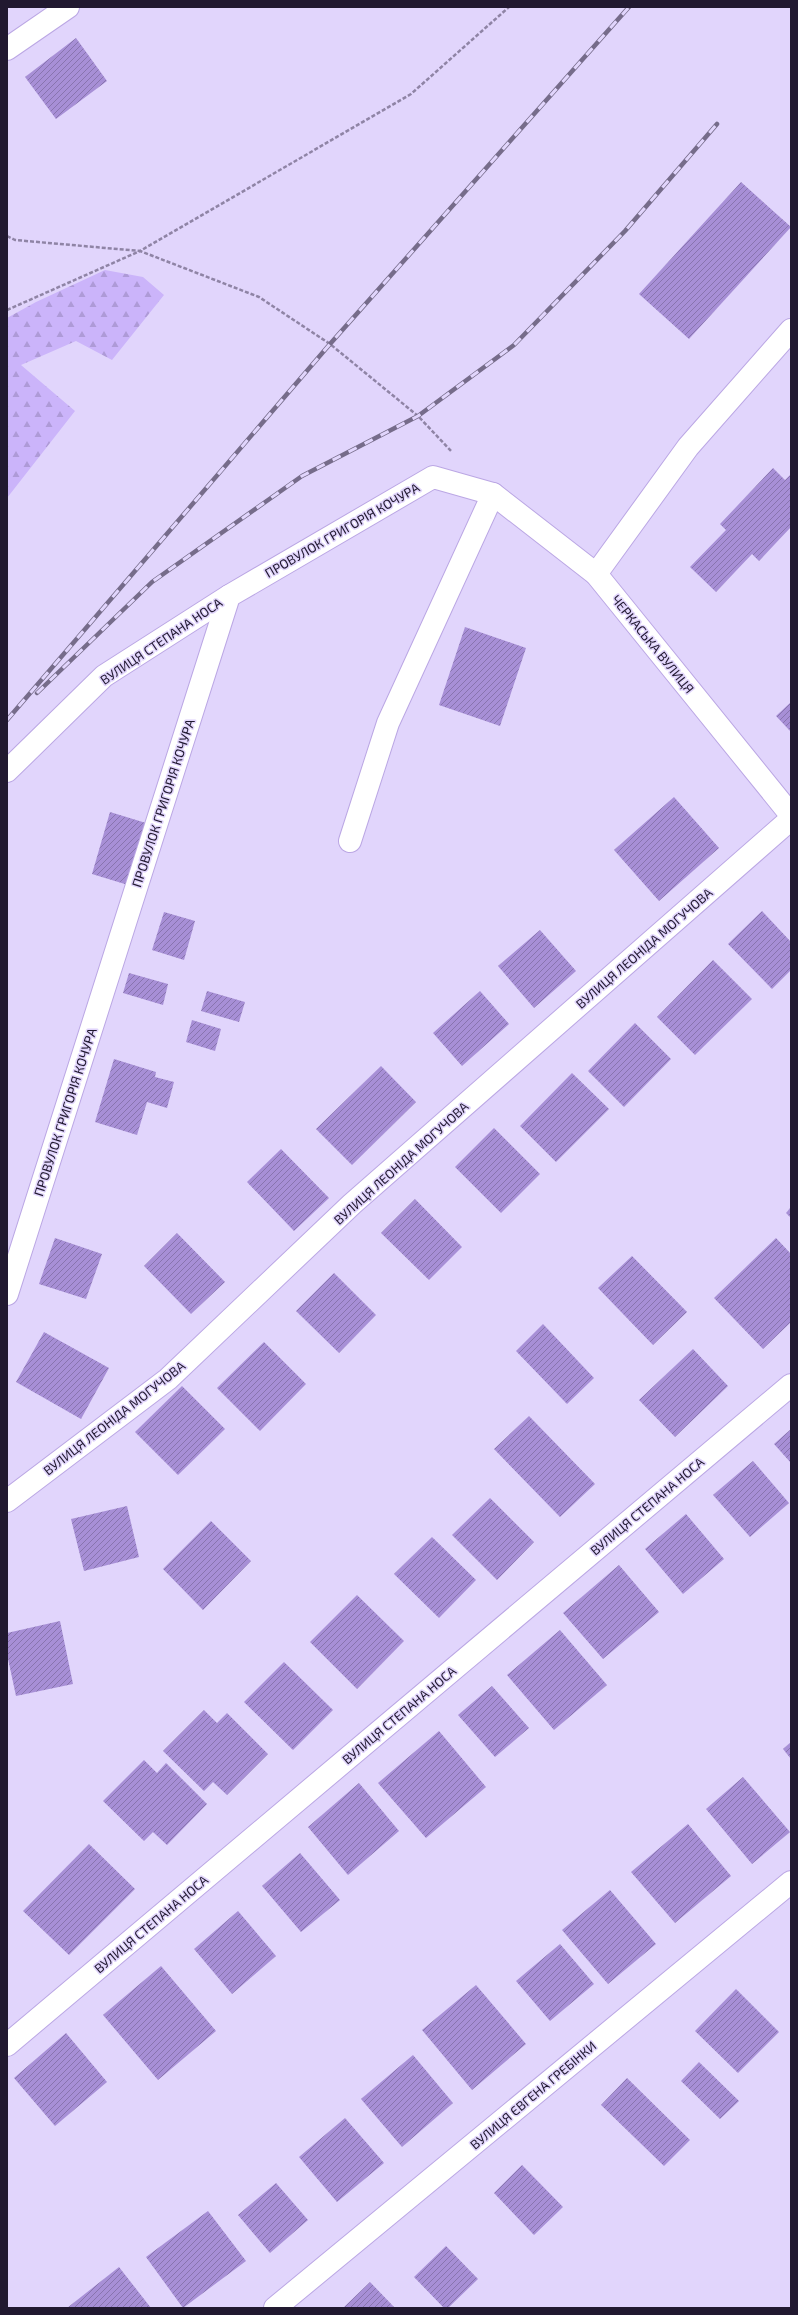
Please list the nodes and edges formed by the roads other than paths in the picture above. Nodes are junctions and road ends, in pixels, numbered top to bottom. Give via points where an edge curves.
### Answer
1 (68, 7) edge
2 (7, 49) edge
3 (791, 330) edge
4 (493, 494) junction
5 (596, 574) junction
6 (229, 596) junction
7 (7, 771) edge
8 (791, 816) edge
9 (791, 819) edge
10 (350, 841) dead end
11 (7, 1294) edge
12 (791, 1385) edge
13 (7, 1501) edge
14 (791, 1882) edge
15 (7, 2045) edge
16 (275, 2308) edge

1 - 2 street
3 - 5 street via 688,447
4 - 5 street, ЧЕРКАСЬКА ВУЛИЦЯ
4 - 6 street, ПРОВУЛОК ГРИГОРІЯ КОЧУРА via 434,478
4 - 10 street via 388,723
5 - 8 street, ЧЕРКАСЬКА ВУЛИЦЯ
6 - 7 street, ВУЛИЦЯ СТЕПАНА НОСА via 104,676
6 - 11 street, ПРОВУЛОК ГРИГОРІЯ КОЧУРА
9 - 13 street, ВУЛИЦЯ ЛЕОНІДА МОГУЧОВА via 352,1204 168,1379
12 - 15 street, ВУЛИЦЯ СТЕПАНА НОСА
14 - 16 street, ВУЛИЦЯ ЄВГЕНА ГРЕБІНКИ

